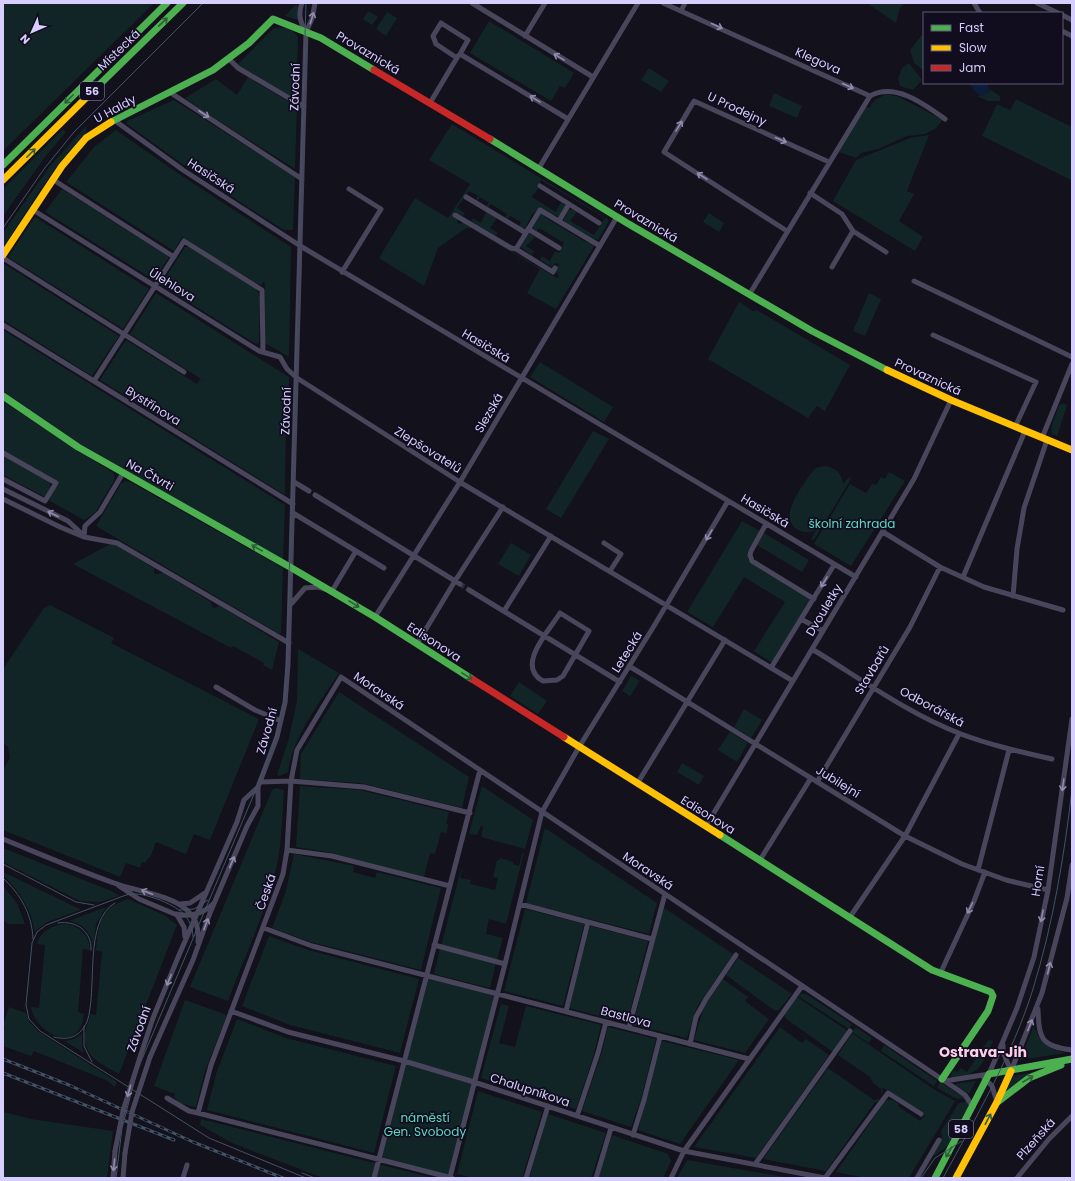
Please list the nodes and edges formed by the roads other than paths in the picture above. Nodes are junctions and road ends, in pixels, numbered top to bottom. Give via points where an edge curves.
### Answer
1 (167, 3) edge
2 (183, 3) edge
3 (302, 3) edge
4 (315, 3) edge
5 (472, 3) edge
6 (545, 3) edge
7 (638, 3) edge
8 (663, 3) edge
9 (685, 3) edge
10 (974, 3) edge
11 (1037, 3) edge
12 (681, 11) junction
13 (979, 12) edge
14 (1056, 12) edge
15 (1063, 16) edge
16 (273, 19) joint
17 (1072, 20) edge
18 (306, 32) junction
19 (1063, 32) edge
20 (525, 36) junction
21 (1072, 36) edge
22 (458, 56) junction
23 (229, 59) junction
24 (593, 77) junction
25 (171, 93) junction
26 (870, 96) junction
27 (430, 103) junction
28 (304, 107) junction
29 (568, 119) junction
30 (945, 119) dead end
31 (114, 120) junction
32 (828, 162) junction
33 (3, 165) edge
34 (539, 168) junction
35 (52, 179) junction
36 (302, 179) junction
37 (3, 180) edge
38 (540, 186) dead end
39 (349, 189) dead end
40 (810, 193) junction
41 (466, 197) dead end
42 (569, 204) junction
43 (33, 210) junction
44 (455, 215) dead end
45 (617, 217) junction
46 (559, 221) junction
47 (599, 222) dead end
48 (527, 231) junction
49 (787, 231) junction
50 (853, 232) junction
51 (300, 246) junction
52 (600, 246) junction
53 (559, 248) dead end
54 (516, 249) junction
55 (886, 252) dead end
56 (3, 255) edge
57 (174, 256) junction
58 (3, 258) edge
59 (555, 268) dead end
60 (832, 268) dead end
61 (342, 272) junction
62 (914, 281) dead end
63 (156, 287) junction
64 (749, 295) junction
65 (3, 325) edge
66 (125, 335) junction
67 (933, 335) dead end
68 (263, 352) junction
69 (1072, 357) edge
70 (1072, 364) edge
71 (184, 372) dead end
72 (297, 378) junction
73 (520, 378) junction
74 (94, 381) junction
75 (3, 396) edge
76 (951, 400) junction
77 (1015, 427) junction
78 (1025, 431) junction
79 (1045, 439) junction
80 (1072, 450) edge
81 (3, 453) edge
82 (123, 472) junction
83 (3, 479) edge
84 (294, 482) junction
85 (460, 482) junction
86 (3, 489) edge
87 (308, 491) dead end
88 (315, 495) dead end
89 (3, 499) edge
90 (728, 501) junction
91 (293, 504) junction
92 (503, 507) junction
93 (293, 513) junction
94 (766, 524) junction
95 (883, 532) junction
96 (84, 536) junction
97 (551, 536) junction
98 (604, 543) dead end
99 (356, 551) junction
100 (414, 557) junction
101 (834, 564) junction
102 (291, 567) junction
103 (940, 567) junction
104 (384, 568) dead end
105 (610, 571) junction
106 (856, 577) junction
107 (963, 577) junction
108 (458, 582) junction
109 (469, 590) tunnel mouth
110 (332, 591) junction
111 (1013, 596) junction
112 (814, 598) junction
113 (290, 605) junction
114 (667, 605) junction
115 (1063, 610) dead end
116 (504, 611) junction
117 (376, 617) junction
118 (801, 619) junction
119 (823, 632) junction
120 (545, 636) junction
121 (725, 640) junction
122 (289, 643) junction
123 (417, 644) junction
124 (812, 649) junction
125 (576, 655) junction
126 (629, 666) junction
127 (772, 668) junction
128 (341, 677) joint
129 (793, 681) junction
130 (620, 682) junction
131 (216, 687) dead end
132 (874, 687) junction
133 (687, 701) junction
134 (1072, 719) edge
135 (281, 721) junction
136 (959, 734) junction
137 (756, 744) junction
138 (579, 747) junction
139 (1010, 750) junction
140 (1052, 759) dead end
141 (480, 770) junction
142 (811, 778) junction
143 (291, 781) junction
144 (818, 782) junction
145 (259, 784) junction
146 (637, 784) junction
147 (542, 812) junction
148 (470, 813) junction
149 (706, 826) junction
150 (905, 836) junction
151 (3, 839) edge
152 (287, 850) junction
153 (760, 860) junction
154 (1072, 864) edge
155 (978, 870) junction
156 (985, 872) junction
157 (116, 884) junction
158 (450, 886) junction
159 (209, 888) junction
160 (1048, 890) junction
161 (664, 894) junction
162 (217, 898) junction
163 (1069, 898) edge
164 (177, 904) junction
165 (520, 904) junction
166 (173, 913) junction
167 (194, 916) junction
168 (850, 917) junction
169 (588, 922) junction
170 (264, 928) junction
171 (652, 939) junction
172 (184, 944) junction
173 (434, 945) junction
174 (197, 949) junction
175 (736, 955) dead end
176 (505, 964) junction
177 (940, 974) junction
178 (427, 976) junction
179 (802, 986) junction
180 (498, 993) junction
181 (1037, 1006) junction
182 (231, 1011) junction
183 (566, 1011) junction
184 (606, 1022) junction
185 (629, 1027) junction
186 (850, 1031) dead end
187 (660, 1036) junction
188 (1003, 1041) junction
189 (690, 1044) junction
190 (1072, 1050) edge
191 (749, 1059) junction
192 (1072, 1060) edge
193 (404, 1061) junction
194 (1011, 1071) junction
195 (988, 1077) junction
196 (943, 1080) junction
197 (474, 1082) junction
198 (167, 1098) dead end
199 (997, 1102) junction
200 (548, 1106) junction
201 (973, 1107) junction
202 (198, 1113) junction
203 (921, 1114) dead end
204 (577, 1116) junction
205 (1072, 1116) edge
206 (611, 1128) junction
207 (633, 1135) junction
208 (939, 1140) dead end
209 (684, 1151) junction
210 (378, 1160) junction
211 (756, 1163) junction
212 (187, 1165) dead end
213 (112, 1178) edge
214 (123, 1178) edge
215 (183, 1178) edge
216 (374, 1178) edge
217 (452, 1178) edge
218 (526, 1178) edge
219 (596, 1178) edge
220 (671, 1178) edge
221 (825, 1178) edge
222 (917, 1178) edge
223 (935, 1178) edge
224 (956, 1178) edge
225 (1017, 1178) edge

1 -> 33 main road, Místecká / 56
37 -> 2 main road, Místecká / 56
3 - 18 street via 300,22
18 -> 4 street
5 - 20 street
6 - 20 street
7 - 24 street
8 - 12 street, Klegova
9 - 12 street
10 - 13 street
11 - 14 street
12 -> 26 street, Klegova
15 - 17 street
16 - 18 main road, Provaznická
16 - 23 main road, U Haldy
18 - 27 main road, Provaznická via 321,38
18 - 28 street, Závodní
19 - 21 street
24 -> 20 street
22 - 22 street via 468,40 441,23 433,36 436,44
22 - 27 street
29 -> 22 street
23 - 25 main road, U Haldy
23 - 28 street via 238,68
24 - 29 street
25 - 31 main road, U Haldy
25 -> 36 street
26 - 30 street via 882,91 895,91
26 - 32 street
27 - 34 main road, Provaznická
28 - 36 street, Závodní
29 - 34 street
31 - 35 main road, U Haldy via 80,144
31 - 51 street, Hasičská via 194,178
32 - 40 street
49 -> 32 street, U Prodejny via 664,152 694,101
34 - 45 main road, Provaznická
35 - 43 main road, U Haldy
35 - 57 street
36 - 51 street, Závodní
38 - 42 street
39 - 61 street via 381,208
40 - 49 street
40 - 50 street via 842,214
41 - 48 street
42 - 46 street
42 - 47 street
43 - 56 main road, U Haldy
43 - 63 street, Úlehlova
44 - 54 street
45 - 52 street, Slezská
45 - 64 main road, Provaznická
46 - 48 street via 540,210
46 - 52 street
48 - 53 street
48 - 54 street
49 - 64 street
50 - 55 street
50 - 60 street
51 - 61 street, Hasičská
51 - 72 street, Závodní
52 - 73 street, Slezská
54 - 59 street via 553,272
57 - 63 street
57 - 68 street via 184,241 262,290
58 - 66 street
61 - 73 street, Hasičská
62 - 69 street
63 - 66 street
63 - 68 street, Úlehlova
64 - 76 main road, Provaznická via 864,359
65 - 74 street, Bystřinova
66 - 71 street
66 - 74 street
67 - 77 street via 1036,382
68 - 72 street, Úlehlova via 280,357 287,369
70 - 79 street
72 - 84 street, Závodní
72 - 85 street, Zlepšovatelů
73 - 85 street, Slezská
73 - 90 street, Hasičská
74 - 91 street, Bystřinova
75 - 82 main road, Na Čtvrti via 78,447
76 - 77 main road, Provaznická
76 - 95 street, Dvouletky via 919,471
77 - 78 main road, Provaznická
78 - 79 main road, Provaznická
78 - 107 street
79 - 80 main road, Provaznická
79 - 111 street via 1024,508
81 - 83 street via 56,483 45,501
82 - 96 street via 100,512 85,526
102 -> 82 main road, Na Čtvrti
84 - 87 street
84 - 91 street, Závodní
85 - 92 street, Zlepšovatelů
85 - 100 street, Slezská
96 -> 86 street via 68,521
88 - 100 street
89 - 96 street
90 - 94 street, Hasičská
90 -> 114 street, Letecká
91 - 93 street, Závodní
92 - 97 street, Zlepšovatelů
92 - 108 street
93 - 99 street
93 - 102 street, Závodní
94 - 101 street, Hasičská
94 - 112 street via 751,551 752,561
95 - 103 street
95 - 106 street, Dvouletky
96 - 122 street via 117,543
97 - 105 street, Zlepšovatelů
97 - 116 street
98 - 105 street via 621,554
99 - 104 street
99 - 110 street
100 - 108 street
100 - 117 street, Slezská
101 - 106 street, Hasičská
101 -> 112 street
102 - 110 main road, Edisonova
102 - 113 street, Závodní
103 - 107 street
103 - 132 street, Stavbařů via 910,627
105 - 114 street, Zlepšovatelů
106 - 119 street, Dvouletky
107 - 111 street
108 - 123 street
109 - 116 street
110 - 113 street, Edisonova via 318,587 305,588
110 -> 117 main road, Edisonova
111 - 115 street
112 - 118 street
113 - 122 street, Závodní
114 - 121 street, Zlepšovatelů
114 - 126 street, Letecká
116 - 120 street
117 - 123 main road, Edisonova
118 - 119 street
118 - 127 street
119 - 124 street, Dvouletky
120 - 125 street
120 - 125 street via 560,613 590,631
120 - 125 street via 531,664 538,678 550,682 557,680 563,676
121 - 127 street, Zlepšovatelů
121 - 133 street
122 - 135 street, Závodní via 286,693
123 -> 138 main road, Edisonova
124 - 129 street, Dvouletky
124 - 132 street, Odborářská
125 - 130 street
126 - 130 street, Letecká
126 - 133 street, Jubilejní
127 - 129 street, Zlepšovatelů
128 - 141 street, Moravská
128 - 143 street, Česká via 297,750
129 - 137 street, Dvouletky
130 - 138 street, Letecká
131 - 135 street via 255,710
132 - 136 street, Odborářská via 913,711
132 - 144 street, Stavbařů
133 - 137 street, Jubilejní
133 - 146 street
134 -> 160 street, Horní
135 - 145 street, Závodní
136 - 139 street, Odborářská
136 - 150 street
137 - 142 street, Jubilejní
137 - 149 street, Dvouletky
138 - 146 main road, Edisonova
138 - 147 street, Letecká
139 - 140 street, Odborářská
139 - 155 street
141 - 147 street, Moravská
141 - 148 street
142 - 144 street, Jubilejní
142 - 153 street
143 - 145 street
143 - 148 street via 364,787
143 - 152 street, Česká
144 - 150 street, Jubilejní
145 - 159 street, Závodní via 244,800
162 -> 145 street, Závodní via 258,806
146 - 149 main road, Edisonova
147 - 161 street, Moravská
147 - 165 street, Letecká
148 - 158 street
149 - 153 main road, Edisonova
150 - 155 street, Jubilejní
150 - 168 street
151 - 157 street
152 - 158 street via 332,856
152 - 170 street, Česká via 283,874
153 - 168 main road, Edisonova
154 - 163 street
155 - 156 street, Jubilejní
156 - 160 street, Jubilejní
156 -> 177 street
164 -> 157 street via 142,890
157 - 166 street via 136,898
158 - 173 street
159 - 164 street via 194,901
159 - 167 street, Závodní
160 -> 188 street, Horní via 1034,957
161 - 171 street
161 - 179 street, Moravská
162 - 167 street via 210,907
174 -> 162 street, Závodní
181 -> 163 street
164 - 167 street
165 - 169 street
165 - 176 street, Letecká
166 - 167 street
166 - 172 street via 179,917 184,927
167 - 172 street, Závodní
167 - 174 street via 198,934
168 - 177 main road, Edisonova
169 - 171 street
169 - 183 street
170 - 178 street via 312,946
170 - 182 street, Česká
171 - 185 street
172 -> 213 street, Závodní, bridge via 152,1020 141,1054 124,1111
173 - 176 street
173 - 178 street
174 - 214 street, Závodní, bridge via 150,1056 132,1112 124,1153
175 - 189 street via 696,1017
176 - 180 street, Letecká
177 - 196 main road, Edisonova via 991,992 993,996 988,1011
178 - 180 street, Bastlova
178 - 193 street
179 - 191 street
179 - 196 street, Moravská
180 - 183 street, Bastlova
180 - 197 street, Letecká
181 - 190 street via 1039,1030 1045,1041 1054,1048
194 -> 181 street
182 - 193 street, Chalupníkova via 288,1032
182 - 202 street, Česká via 211,1065
183 - 184 street, Bastlova
184 - 185 street, Bastlova
184 - 204 street
185 - 187 street, Bastlova
186 - 211 street
187 - 189 street, Bastlova
187 - 207 street
188 - 194 street via 1003,1052
188 - 195 street, Horní
189 - 191 street, Bastlova
191 - 209 street
192 - 194 main road
199 -> 192 main road via 1032,1076
193 - 197 street, Chalupníkova
193 - 210 street
194 - 195 main road
194 - 199 main road, 58
195 - 196 street
195 - 199 street
195 - 201 main road, 58
196 - 201 street, Moravská via 965,1095
197 - 200 street, Chalupníkova
197 - 217 street, Letecká
198 - 202 street via 189,1111
224 -> 199 main road, 58
200 - 204 street, Chalupníkova
200 - 218 street
201 -> 223 main road, 58
202 - 210 street
203 - 221 street via 888,1093
204 - 206 street, Chalupníkova
205 - 225 street, Plzeňská
206 - 207 street, Chalupníkova
206 - 219 street
207 - 209 street, Chalupníkova
208 - 222 street
209 - 211 street, Chalupníkova
209 - 220 street
210 - 216 street
210 - 217 street
211 - 221 street, Chalupníkova
212 - 215 street

